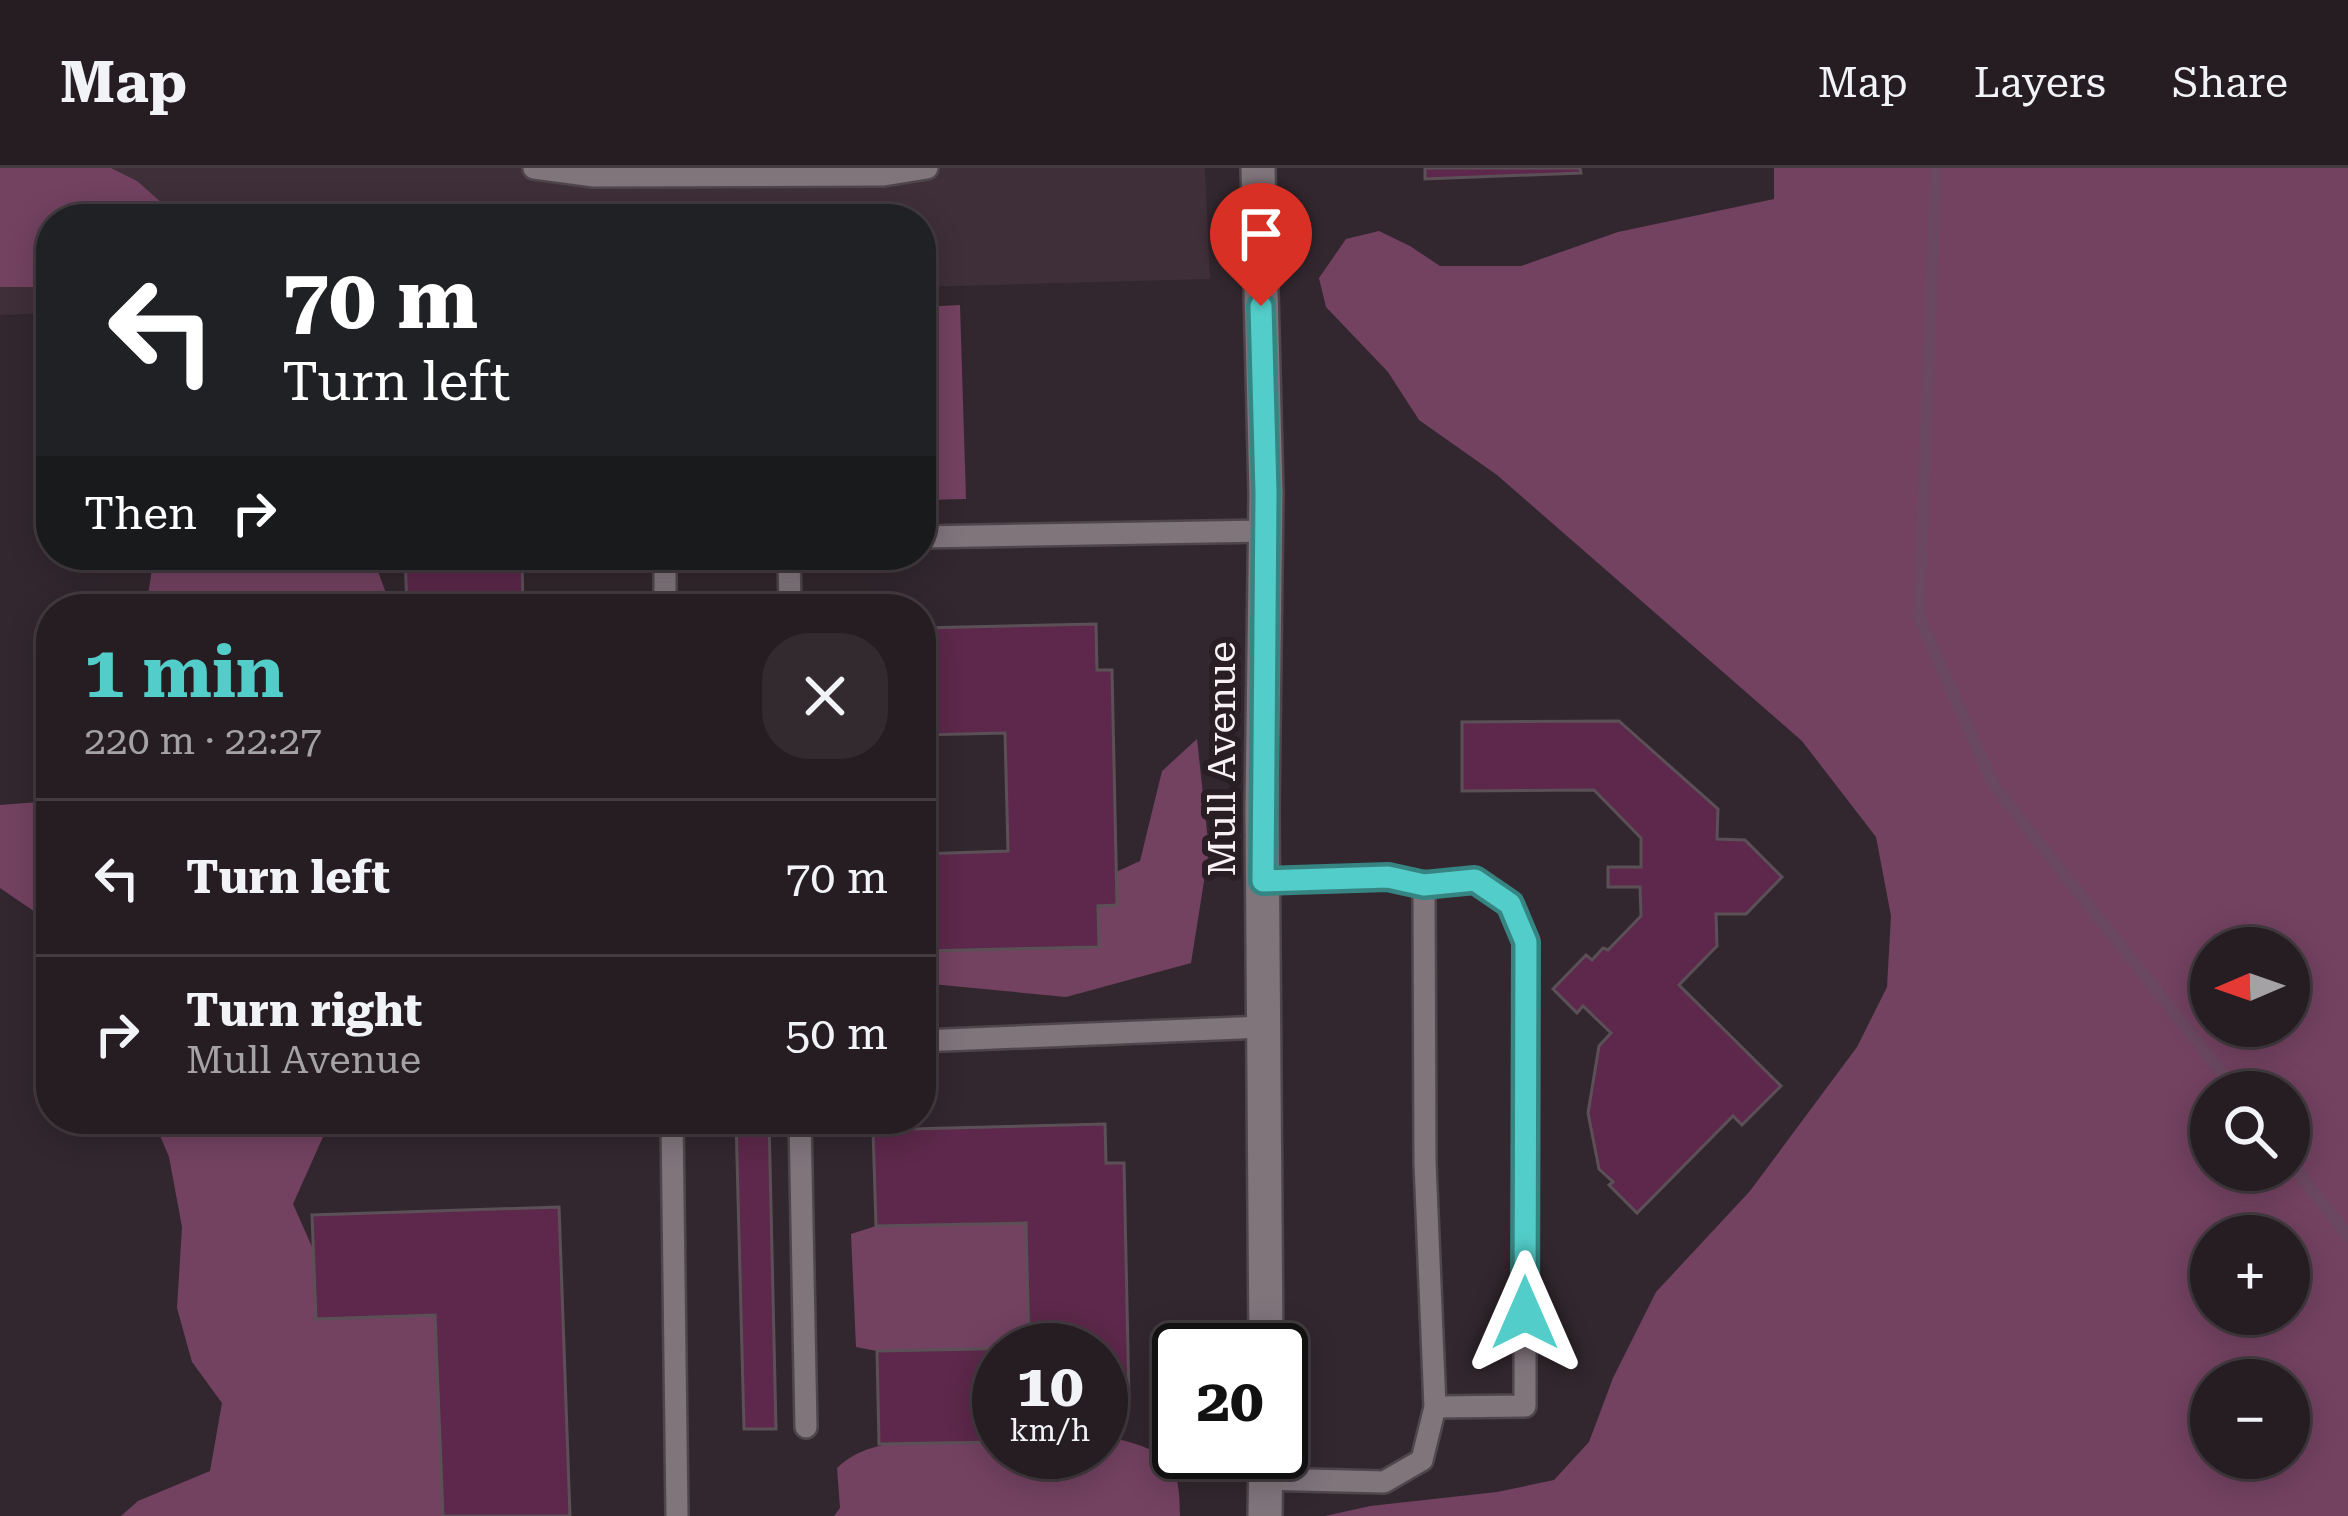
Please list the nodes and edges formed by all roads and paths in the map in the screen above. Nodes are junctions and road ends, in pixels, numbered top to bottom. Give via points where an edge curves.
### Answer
1 (534, 168) edge
2 (927, 168) edge
3 (1258, 168) edge
4 (648, 172) edge
5 (1265, 531) junction
6 (936, 537) edge
7 (1263, 881) junction
8 (1424, 885) junction
9 (1264, 1027) junction
10 (936, 1040) edge
11 (672, 1134) edge
12 (800, 1134) edge
13 (1266, 1323) edge
14 (1435, 1407) junction
15 (806, 1427) dead end
16 (1308, 1471) edge
17 (1266, 1479) edge
18 (677, 1516) edge
19 (1265, 1516) edge

1 - 4 lane
2 - 4 lane via 884,175
3 - 5 street, Mull Avenue
5 - 6 lane
5 - 7 street, Mull Avenue
7 - 8 lane via 1388,877
7 - 9 street, Mull Avenue
8 - 14 lane
8 - 14 lane via 1475,880 1510,904 1526,942 1525,1406
9 - 10 lane
9 - 13 street, Mull Avenue
11 - 18 lane
12 - 15 lane
14 - 16 lane via 1422,1460 1384,1481
17 - 19 street

